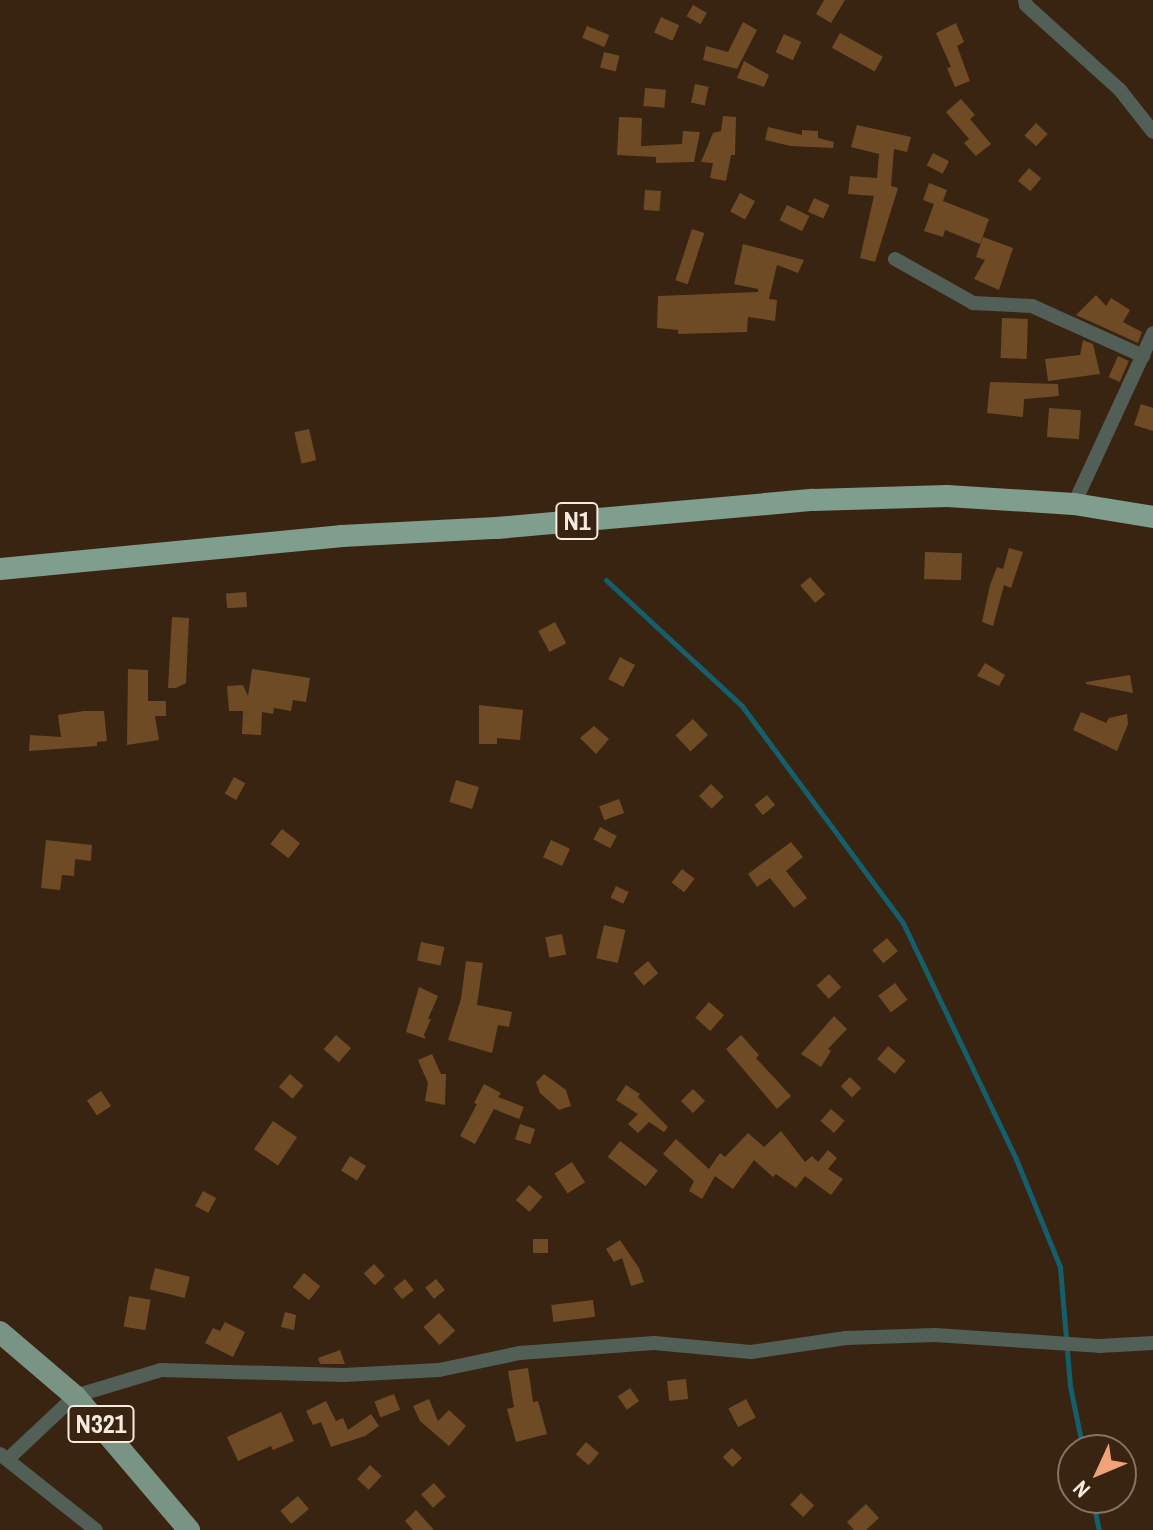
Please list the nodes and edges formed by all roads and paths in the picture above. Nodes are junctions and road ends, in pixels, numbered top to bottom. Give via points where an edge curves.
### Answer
1 (1025, 0) edge
2 (1153, 132) edge
3 (895, 259) dead end
4 (1153, 333) edge
5 (1143, 356) junction
6 (1074, 504) junction
7 (1153, 517) edge
8 (0, 569) edge
9 (0, 1332) edge
10 (1153, 1343) edge
11 (75, 1396) junction
12 (4, 1456) edge
13 (96, 1530) edge
14 (189, 1530) edge

1 - 2 street via 1120,90
3 - 5 street via 973,303 1032,306
4 - 5 street
5 - 6 street
6 - 7 highway, N1
6 - 8 highway, N1 via 947,496 813,500
9 - 11 main road, N321
10 - 11 street via 1099,1346 935,1335 846,1338 751,1352 654,1343 520,1353 439,1370 344,1375 161,1370
11 - 12 street
11 - 14 main road, N321
12 - 13 street

